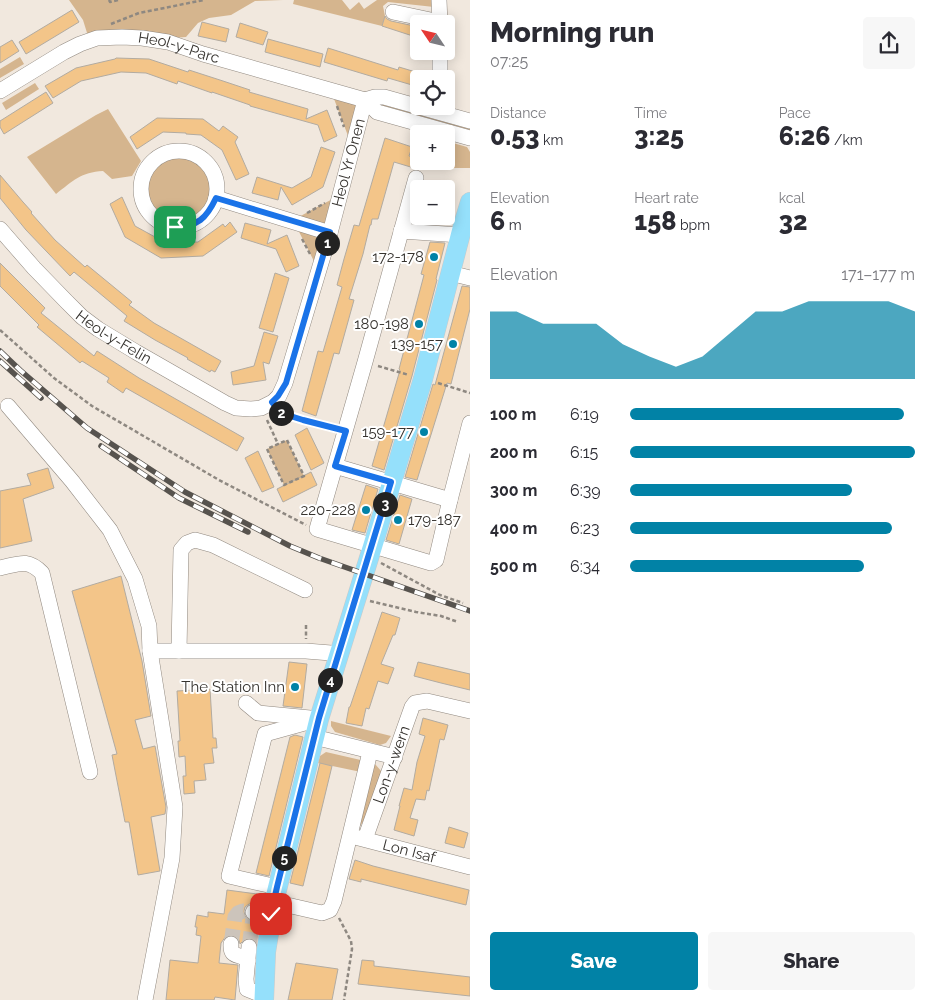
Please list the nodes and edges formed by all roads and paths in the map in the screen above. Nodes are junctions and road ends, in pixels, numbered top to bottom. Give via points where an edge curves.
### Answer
1 (109, 0) edge
2 (118, 0) edge
3 (204, 0) edge
4 (439, 0) edge
5 (393, 12) dead end
6 (440, 15) edge
7 (410, 16) edge
8 (97, 38) junction
9 (331, 91) junction
10 (0, 92) edge
11 (366, 100) junction
12 (410, 102) edge
13 (453, 115) edge
14 (470, 121) edge
15 (470, 138) edge
16 (353, 149) junction
17 (416, 178) dead end
18 (216, 198) junction
19 (470, 202) edge
20 (464, 228) edge
21 (0, 229) edge
22 (401, 231) junction
23 (330, 232) junction
24 (450, 273) junction
25 (470, 278) edge
26 (0, 330) edge
27 (365, 362) junction
28 (423, 379) junction
29 (470, 393) edge
30 (8, 406) dead end
31 (262, 406) junction
32 (470, 423) edge
33 (346, 431) junction
34 (278, 444) junction
35 (335, 466) junction
36 (391, 482) junction
37 (450, 500) junction
38 (317, 529) junction
39 (371, 552) junction
40 (0, 568) edge
41 (305, 590) dead end
42 (356, 598) junction
43 (463, 603) dead end
44 (458, 622) dead end
45 (150, 651) junction
46 (179, 651) junction
47 (338, 655) junction
48 (246, 702) dead end
49 (470, 711) edge
50 (319, 718) junction
51 (314, 738) junction
52 (370, 752) junction
53 (395, 757) junction
54 (90, 772) dead end
55 (349, 836) junction
56 (365, 839) junction
57 (470, 867) edge
58 (264, 908) junction
59 (330, 910) junction
60 (242, 951) tunnel mouth
61 (264, 998) edge
62 (145, 1000) edge
63 (344, 1000) edge

1 - 2 path
3 - 8 path via 139,13 109,24
4 - 6 street
5 - 7 street
8 - 9 street, Heol-y-Parc via 122,36 168,42
8 - 10 street, Heol-y-Parc via 64,52
9 - 11 street, Heol-y-Parc
9 - 16 path
11 - 12 street, Heol-y-Parc via 384,96
11 - 15 street, Heol-y-Parc via 377,112
11 - 16 street, Heol Yr Onen
13 - 14 street, Heol-y-Parc
16 - 23 street, Heol Yr Onen
17 - 22 street
18 - 18 street via 215,176 209,166 190,152 166,153 148,167 142,179 144,205 162,224 188,226 200,221
18 - 23 street
19 - 20 main road
20 - 22 street
20 - 24 main road
21 - 31 street, Heol-y-Felin via 66,301 98,328 225,403 236,408
22 - 27 street
23 - 31 street, Heol Yr Onen via 286,383 278,396
24 - 25 street
24 - 28 main road
26 - 38 path via 54,378 92,406 219,480
27 - 28 path
27 - 33 street
28 - 29 path
28 - 36 main road
30 - 45 street via 110,530 135,579 149,626
31 - 33 path
31 - 34 path
32 - 37 street
33 - 35 street
34 - 34 path via 288,440 304,476 284,485 267,449
35 - 36 street
35 - 38 street
36 - 37 street
36 - 39 main road
37 - 39 street via 436,560 431,563
38 - 39 street
39 - 42 main road
39 - 43 path via 385,565 440,595
40 - 54 street via 27,562 42,573
41 - 46 street via 213,545 195,540 187,543 181,550
42 - 44 path
42 - 47 main road
45 - 46 street
45 - 62 street via 175,807 172,858
46 - 47 street via 306,651
47 - 50 main road
48 - 50 street via 258,713
49 - 53 street, Lon-y-wern via 426,701 415,703
50 - 51 main road
50 - 58 street via 265,734 229,876
51 - 52 street
51 - 58 main road
52 - 53 street
52 - 55 street
53 - 56 street, Lon-y-wern
55 - 56 street, Lon Isaf
55 - 59 street
56 - 57 street, Lon Isaf
58 - 59 street via 322,913
58 - 61 main road
59 - 63 path via 338,915 351,941
60 - 61 street via 247,989

